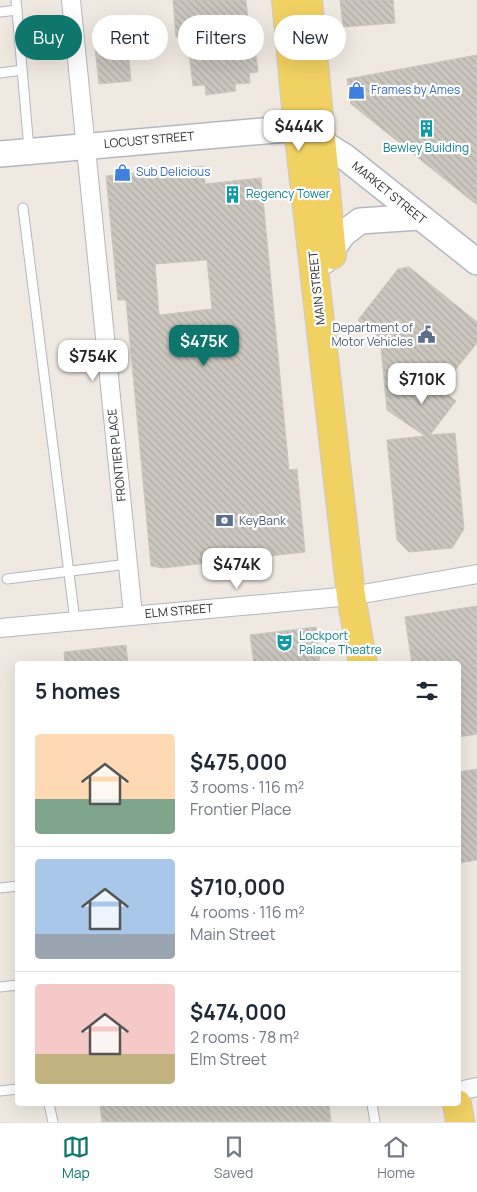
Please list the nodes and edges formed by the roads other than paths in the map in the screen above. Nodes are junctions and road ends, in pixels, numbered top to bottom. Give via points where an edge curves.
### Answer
1 (16, 0) edge
2 (71, 0) edge
3 (286, 0) edge
4 (308, 0) edge
5 (17, 10) junction
6 (0, 12) edge
7 (22, 70) junction
8 (0, 73) edge
9 (310, 135) junction
10 (86, 146) junction
11 (30, 151) junction
12 (0, 154) edge
13 (23, 208) dead end
14 (419, 217) junction
15 (331, 250) junction
16 (477, 262) edge
17 (315, 276) junction
18 (128, 564) junction
19 (69, 571) junction
20 (477, 574) edge
21 (7, 579) dead end
22 (360, 595) junction
23 (133, 616) junction
24 (75, 621) junction
25 (0, 628) edge
26 (363, 661) edge
27 (381, 661) edge
28 (15, 886) edge
29 (0, 888) edge
30 (15, 985) edge
31 (0, 987) edge
32 (477, 1087) edge
33 (15, 1089) edge
34 (0, 1091) edge
35 (461, 1091) edge
36 (49, 1106) edge
37 (372, 1106) edge
38 (440, 1106) edge
39 (457, 1106) edge
40 (53, 1122) edge
41 (375, 1122) edge
42 (443, 1122) edge
43 (460, 1122) edge

1 - 5 lane
2 - 10 street, FRONTIER PLACE
3 - 9 main road, MAIN STREET
4 - 9 main road, MAIN STREET
5 - 6 lane
5 - 7 lane
7 - 8 lane
7 - 11 lane
9 - 10 street, LOCUST STREET
9 - 14 street, MARKET STREET via 345,157
9 - 15 main road, MAIN STREET
9 - 17 main road, MAIN STREET
10 - 11 street, LOCUST STREET
10 - 18 street, FRONTIER PLACE
11 - 12 street, LOCUST STREET
13 - 19 lane
14 - 15 street via 360,221 343,234
14 - 16 street, MARKET STREET
15 - 17 street
15 - 22 main road, MAIN STREET
17 - 22 main road, MAIN STREET
18 - 19 lane
18 - 23 street, FRONTIER PLACE
19 - 21 lane
19 - 24 lane
20 - 22 street, ELM STREET
22 - 23 street, ELM STREET
22 - 26 main road, MAIN STREET
22 - 27 main road, MAIN STREET
23 - 24 street, ELM STREET
24 - 25 street, ELM STREET
28 - 29 lane
30 - 31 lane
32 - 35 street
33 - 34 lane
36 - 40 lane
37 - 41 lane
38 - 42 main road
39 - 43 main road

